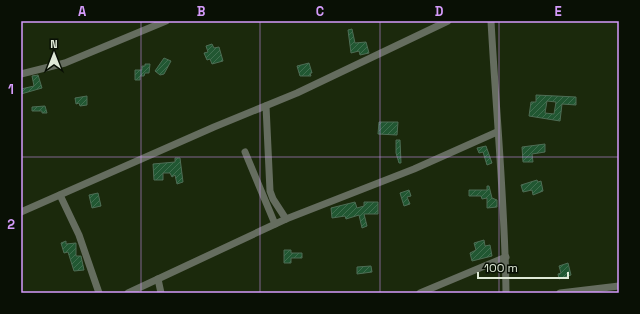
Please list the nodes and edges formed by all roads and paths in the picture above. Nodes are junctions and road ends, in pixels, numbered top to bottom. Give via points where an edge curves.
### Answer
1 (166, 21) edge
2 (448, 21) edge
3 (491, 21) edge
4 (21, 74) edge
5 (266, 106) junction
6 (497, 132) junction
7 (245, 152) dead end
8 (60, 195) junction
9 (21, 212) edge
10 (286, 219) junction
11 (275, 224) junction
12 (506, 257) junction
13 (158, 279) junction
14 (619, 286) edge
15 (99, 293) edge
16 (128, 293) edge
17 (161, 293) edge
18 (420, 293) edge
19 (506, 293) edge
20 (560, 293) edge

1 - 4 street via 65,63
2 - 5 street
3 - 6 street
5 - 8 street
5 - 10 street via 270,191
6 - 10 street via 414,169
6 - 12 street
7 - 11 street
8 - 9 street
8 - 15 street via 79,235
10 - 11 street
11 - 13 street
12 - 18 street
12 - 19 street
13 - 16 street
13 - 17 street
14 - 20 street

